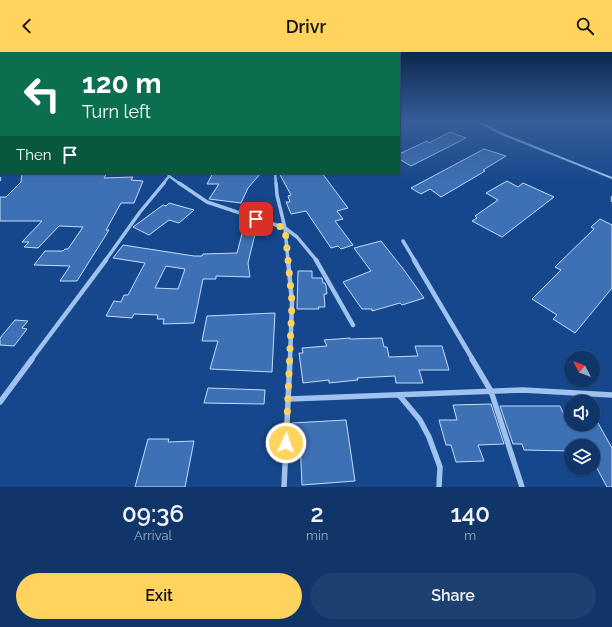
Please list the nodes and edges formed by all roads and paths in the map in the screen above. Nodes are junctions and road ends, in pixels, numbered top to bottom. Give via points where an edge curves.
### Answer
1 (523, 142) edge
2 (275, 174) edge
3 (168, 175) edge
4 (612, 178) edge
5 (612, 197) edge
6 (612, 201) edge
7 (285, 228) junction
8 (403, 241) dead end
9 (352, 325) dead end
10 (491, 391) junction
11 (399, 395) junction
12 (612, 395) edge
13 (289, 399) junction
14 (0, 402) edge
15 (284, 487) edge
16 (439, 487) edge
17 (522, 487) edge

1 - 4 lane
2 - 7 street
3 - 7 street via 207,202
3 - 14 street
5 - 6 lane
7 - 9 street via 314,256
7 - 13 street via 292,302
8 - 10 street
10 - 11 street
10 - 12 street via 523,390
10 - 17 street
11 - 13 street
11 - 16 street via 420,420 429,437 440,467
13 - 15 street

